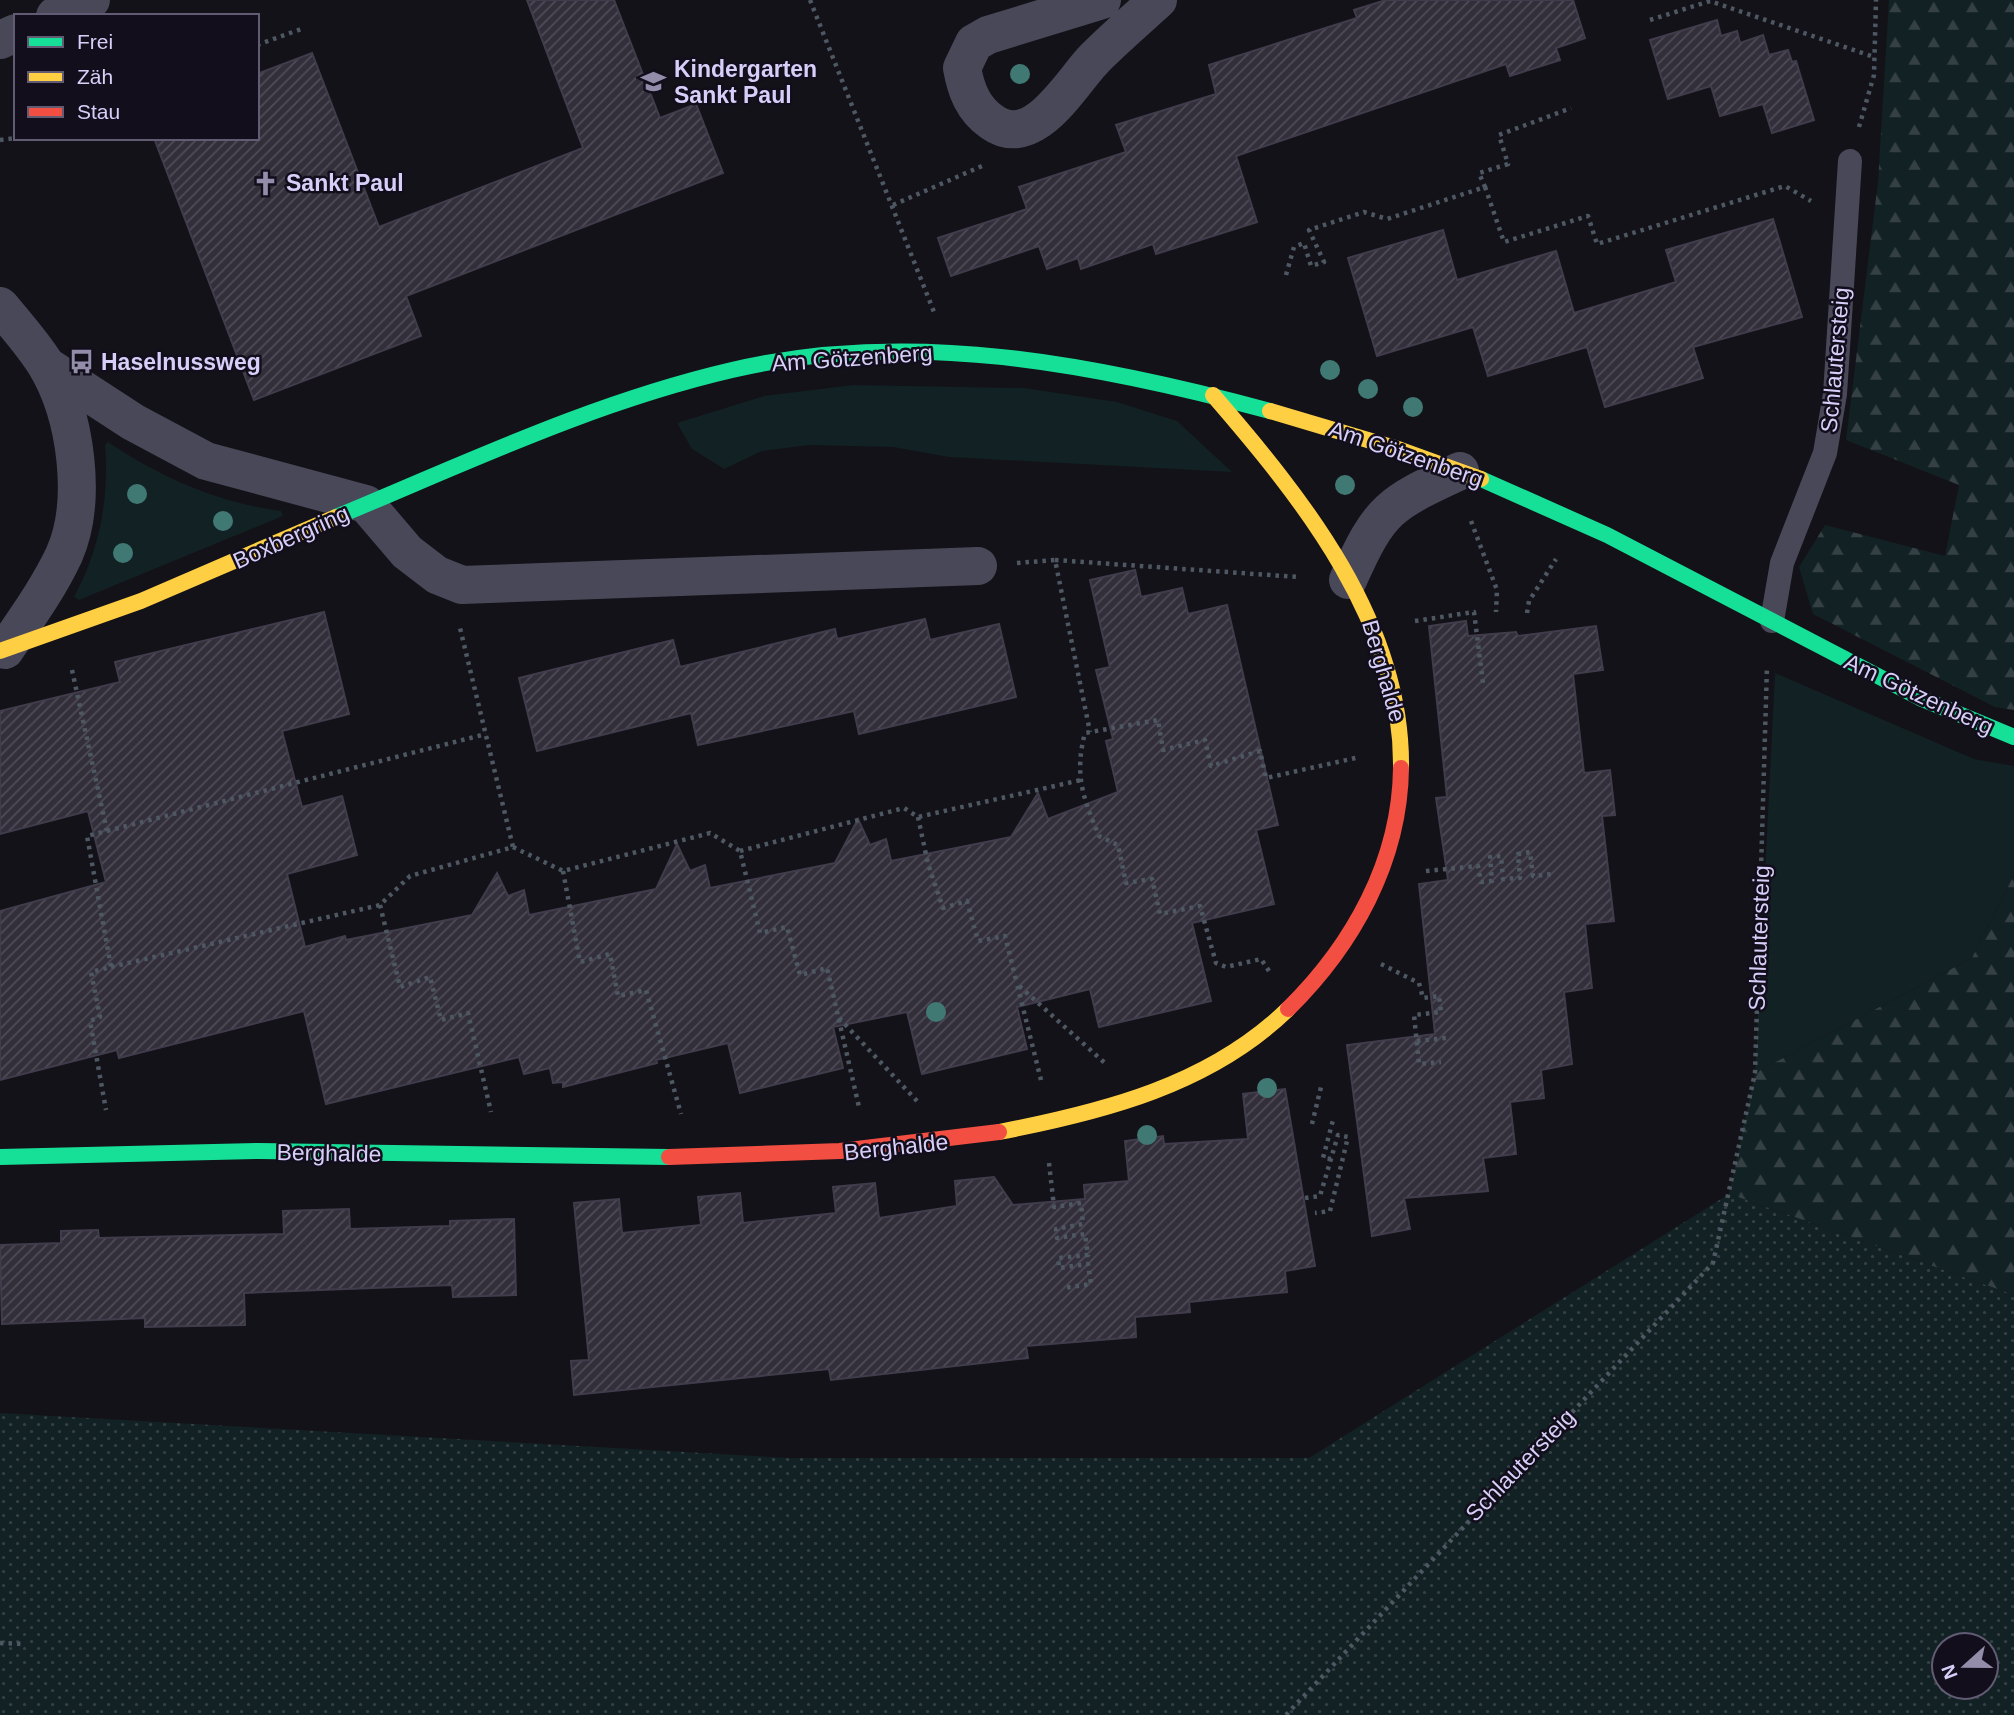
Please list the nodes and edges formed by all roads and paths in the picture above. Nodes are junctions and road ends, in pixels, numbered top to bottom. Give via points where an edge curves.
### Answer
1 (91, 0) edge
2 (810, 0) edge
3 (1101, 0) edge
4 (1158, 0) edge
5 (1876, 0) edge
6 (60, 14) edge
7 (1650, 20) dead end
8 (304, 27) dead end
9 (259, 44) edge
10 (1874, 57) junction
11 (1571, 108) dead end
12 (1025, 127) junction
13 (1850, 161) joint
14 (1485, 187) junction
15 (893, 205) junction
16 (1846, 220) junction
17 (1286, 275) dead end
18 (0, 306) edge
19 (948, 351) junction
20 (47, 366) junction
21 (1213, 395) junction
22 (1456, 472) junction
23 (366, 504) junction
24 (1578, 522) junction
25 (1055, 560) junction
26 (978, 566) joint
27 (448, 580) junction
28 (1348, 580) junction
29 (1496, 612) dead end
30 (1527, 613) dead end
31 (1772, 621) junction
32 (64, 632) junction
33 (1377, 637) junction
34 (2, 651) edge
35 (1483, 683) dead end
36 (1090, 732) junction
37 (486, 734) junction
38 (2014, 737) edge
39 (1401, 747) junction
40 (1081, 780) junction
41 (918, 817) junction
42 (107, 831) junction
43 (513, 848) junction
44 (740, 851) junction
45 (563, 871) junction
46 (1552, 874) dead end
47 (1380, 876) junction
48 (380, 905) junction
49 (1345, 946) junction
50 (1242, 964) dead end
51 (111, 967) junction
52 (1017, 984) junction
53 (838, 1017) junction
54 (1446, 1038) dead end
55 (1417, 1041) junction
56 (1441, 1062) dead end
57 (1321, 1087) dead end
58 (1142, 1095) junction
59 (106, 1108) dead end
60 (1333, 1120) dead end
61 (1052, 1121) junction
62 (1312, 1124) dead end
63 (955, 1141) junction
64 (869, 1149) junction
65 (0, 1157) edge
66 (501, 1157) junction
67 (692, 1157) junction
68 (1331, 1159) junction
69 (1305, 1198) dead end
70 (1057, 1205) dead end
71 (1315, 1213) dead end
72 (1063, 1288) dead end
73 (0, 1643) edge
74 (25, 1644) dead end
75 (1286, 1715) edge

1 - 6 street
2 - 15 path
3 - 12 street via 988,35 967,54 962,68 965,83 982,115 1009,129
4 - 12 street via 1094,59 1052,109
5 - 10 path
7 - 10 path via 1710,1
8 - 9 path
10 - 13 path via 1874,75
11 - 14 path via 1499,135 1508,164 1479,173
12 - 15 path via 1004,157
13 - 16 lane, Schlautersteig
14 - 16 path via 1504,242 1588,216 1597,244 1785,186
14 - 17 path via 1387,219 1364,212 1309,230 1324,262 1311,266 1304,243 1294,247
15 - 19 path
16 - 31 lane, Schlautersteig via 1835,394 1825,453 1782,563
18 - 20 street, Boxbergring
19 - 21 street, Am Götzenberg via 1066,363
19 - 23 street, Am Götzenberg via 909,349 787,360 718,374 577,419
20 - 23 street, Boxbergring via 133,422 206,461
20 - 34 street, Boxbergring via 69,423 77,466 75,514 65,553 42,596
21 - 22 street, Am Götzenberg via 1354,435
21 - 28 street, Berghalde via 1262,449
22 - 24 street, Am Götzenberg
22 - 28 street via 1394,504 1378,520
22 - 29 path via 1497,590
23 - 27 street via 407,552
23 - 32 street, Boxbergring via 168,592
24 - 30 path
24 - 31 street, Am Götzenberg
25 - 26 path
25 - 28 path
25 - 36 path
26 - 27 street via 496,586
27 - 37 path
28 - 33 street, Berghalde
31 - 38 street, Am Götzenberg via 1919,698
31 - 75 path, Schlautersteig via 1766,679 1755,1073 1713,1263
32 - 34 street, Boxbergring
32 - 42 path
33 - 35 path via 1420,619 1474,612
33 - 39 street, Berghalde via 1388,668
36 - 39 path via 1158,720 1163,750 1205,740 1211,766 1260,751 1266,778
36 - 40 path via 1085,733 1078,759
37 - 42 path
37 - 43 path
39 - 47 street, Berghalde via 1394,841
40 - 41 path
40 - 50 path via 1099,836 1118,845 1126,883 1152,879 1160,914 1199,906 1216,963 1226,967
41 - 44 path via 904,808
41 - 52 path via 943,908 967,901 978,941 1005,936
42 - 51 path via 87,836
43 - 45 path
43 - 48 path via 410,876
44 - 45 path via 710,833
44 - 53 path via 760,933 787,927 800,975 827,968
45 - 67 path via 580,962 610,954 618,996 646,990
46 - 47 path via 1533,876 1530,852 1518,854 1520,877 1503,879 1502,856 1490,858 1492,881 1480,882 1478,866
47 - 49 street, Berghalde
48 - 51 path
48 - 66 path via 400,987 430,977 441,1020 468,1013
49 - 55 path via 1419,983 1423,998 1439,996 1441,1012 1414,1015
49 - 58 street, Berghalde via 1304,997 1254,1040 1186,1079
51 - 59 path via 91,972 100,1017 90,1021
52 - 58 path
52 - 61 path
53 - 63 path
53 - 64 path
54 - 55 path
55 - 56 path via 1419,1064
57 - 62 path
58 - 61 street, Berghalde
60 - 68 path via 1323,1158
61 - 63 street, Berghalde
63 - 64 street, Berghalde
64 - 67 street, Berghalde via 807,1156
65 - 66 street, Berghalde via 66,1152 318,1152
66 - 67 street, Berghalde
68 - 69 path via 1320,1196
68 - 71 path via 1338,1135 1348,1137 1330,1211
70 - 72 path via 1081,1203 1083,1224 1056,1228 1057,1238 1085,1234 1088,1255 1058,1258 1059,1268 1088,1264 1091,1284
73 - 74 path

